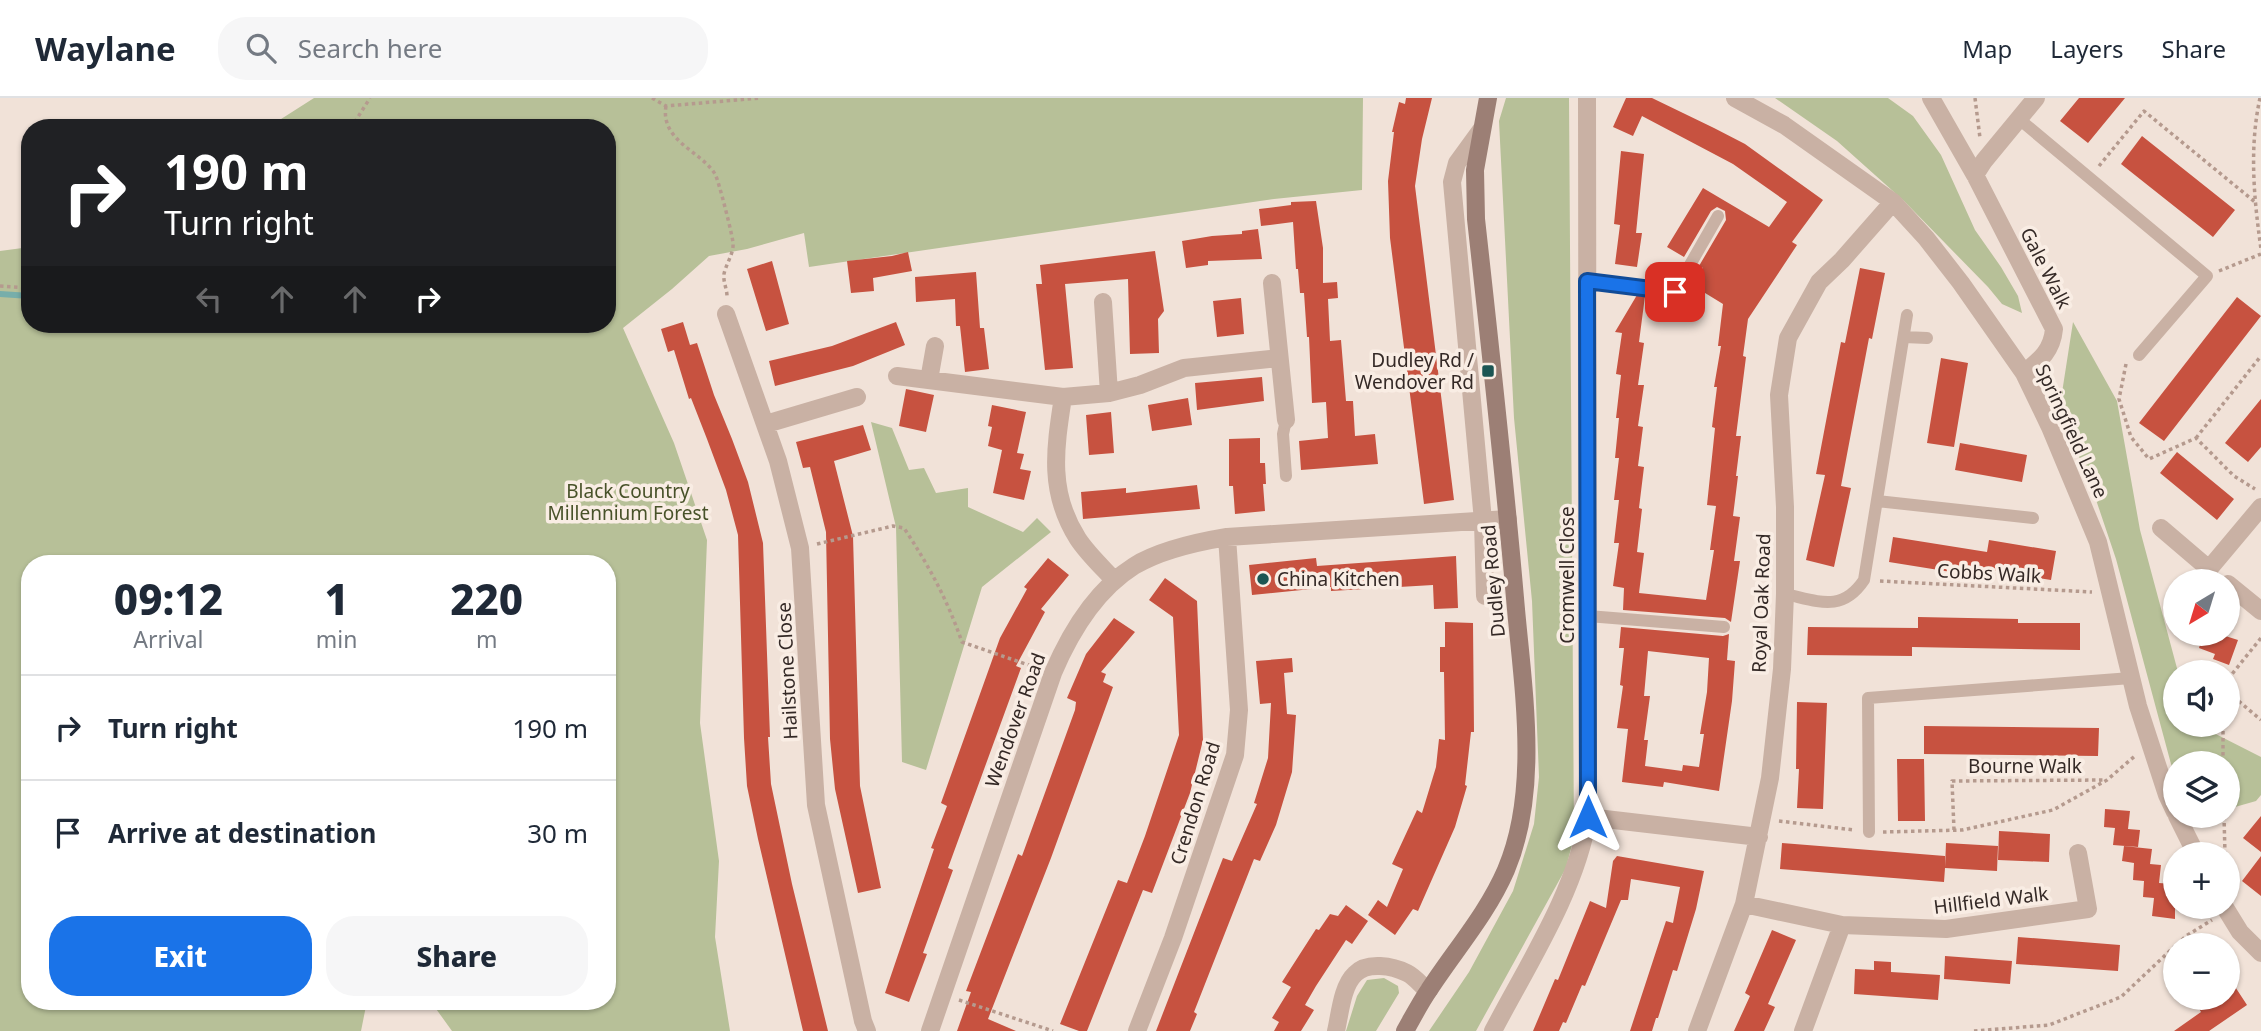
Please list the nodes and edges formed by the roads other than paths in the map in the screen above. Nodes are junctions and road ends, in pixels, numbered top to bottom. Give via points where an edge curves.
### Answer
1 (1488, 98) edge
2 (1587, 98) edge
3 (1735, 98) edge
4 (1931, 98) edge
5 (2036, 98) edge
6 (2019, 119) junction
7 (1481, 131) junction
8 (1979, 168) junction
9 (1893, 202) junction
10 (1718, 216) dead end
11 (1587, 281) junction
12 (1272, 284) dead end
13 (1103, 302) dead end
14 (726, 314) road end
15 (1907, 315) dead end
16 (1904, 337) junction
17 (1927, 338) dead end
18 (935, 346) dead end
19 (2139, 355) road end
20 (1279, 358) junction
21 (2024, 373) junction
22 (897, 376) dead end
23 (929, 380) junction
24 (1109, 393) junction
25 (857, 397) dead end
26 (1063, 397) junction
27 (1286, 420) joint
28 (766, 424) junction
29 (1286, 476) dead end
30 (1877, 500) junction
31 (2261, 506) edge
32 (2033, 518) dead end
33 (1508, 519) junction
34 (1483, 520) junction
35 (2161, 528) dead end
36 (1227, 537) junction
37 (2209, 569) joint
38 (1114, 580) junction
39 (1785, 594) junction
40 (2240, 594) edge
41 (1485, 596) dead end
42 (2261, 611) edge
43 (1588, 616) junction
44 (1724, 627) dead end
45 (2131, 678) junction
46 (2163, 782) edge
47 (1588, 817) junction
48 (1869, 832) road end
49 (1759, 837) junction
50 (2078, 853) dead end
51 (1744, 904) junction
52 (2232, 919) edge
53 (1842, 925) junction
54 (2261, 953) edge
55 (1428, 991) junction
56 (867, 1031) edge
57 (930, 1031) edge
58 (1137, 1031) edge
59 (1336, 1031) edge
60 (1405, 1031) edge
61 (1493, 1031) edge
62 (1697, 1031) edge
63 (1803, 1031) edge

1 - 7 main road, Dudley Road
2 - 11 street, Cromwell Close
3 - 9 street, Springfield Lane via 1784,125
4 - 8 street, Gale Walk
5 - 6 street
6 - 8 street
6 - 19 lane via 2207,276
7 - 33 main road, Dudley Road via 1475,170 1476,219
7 - 34 street via 1457,163 1452,183
8 - 21 street, Gale Walk via 2054,329 2047,354
9 - 21 street, Springfield Lane via 1961,283
9 - 39 street, Royal Oak Road via 1819,282 1788,338 1779,395
10 - 11 lane via 1675,292
11 - 43 street, Cromwell Close
12 - 20 street
13 - 24 street
14 - 28 street, Hailstone Close
15 - 16 lane
16 - 17 lane
16 - 30 lane
18 - 23 street
20 - 24 street via 1184,368
20 - 27 street
21 - 45 street, Springfield Lane via 2098,542
22 - 23 street
23 - 26 street
24 - 26 street
25 - 28 street
26 - 38 street via 1056,485 1064,514 1080,541
27 - 29 lane
28 - 56 street, Hailstone Close via 800,548 816,805
30 - 32 lane
30 - 39 lane via 1864,580 1856,592 1826,603
31 - 37 street
33 - 34 street, Wendover Road
33 - 55 main road, Dudley Road via 1526,726 1519,828 1507,869 1492,898
34 - 36 street, Wendover Road
34 - 41 street
35 - 37 street
36 - 38 street, Wendover Road via 1190,544 1136,565
36 - 58 street, Crendon Road via 1240,710 1235,755
38 - 57 street, Wendover Road via 1063,648
39 - 49 street, Royal Oak Road via 1782,669
40 - 42 street
43 - 44 lane
43 - 47 street, Cromwell Close
45 - 46 street, Springfield Lane
45 - 48 lane via 1868,698
47 - 49 street
47 - 61 street, Cromwell Close via 1568,888
49 - 51 street, Royal Oak Road
50 - 53 street, Hillfield Walk via 2088,908 1945,929
51 - 53 street, Hillfield Walk
51 - 62 street, Royal Oak Road
52 - 54 street
53 - 63 street
55 - 59 street via 1409,974 1371,966 1356,973 1348,986
55 - 60 main road, Dudley Road

